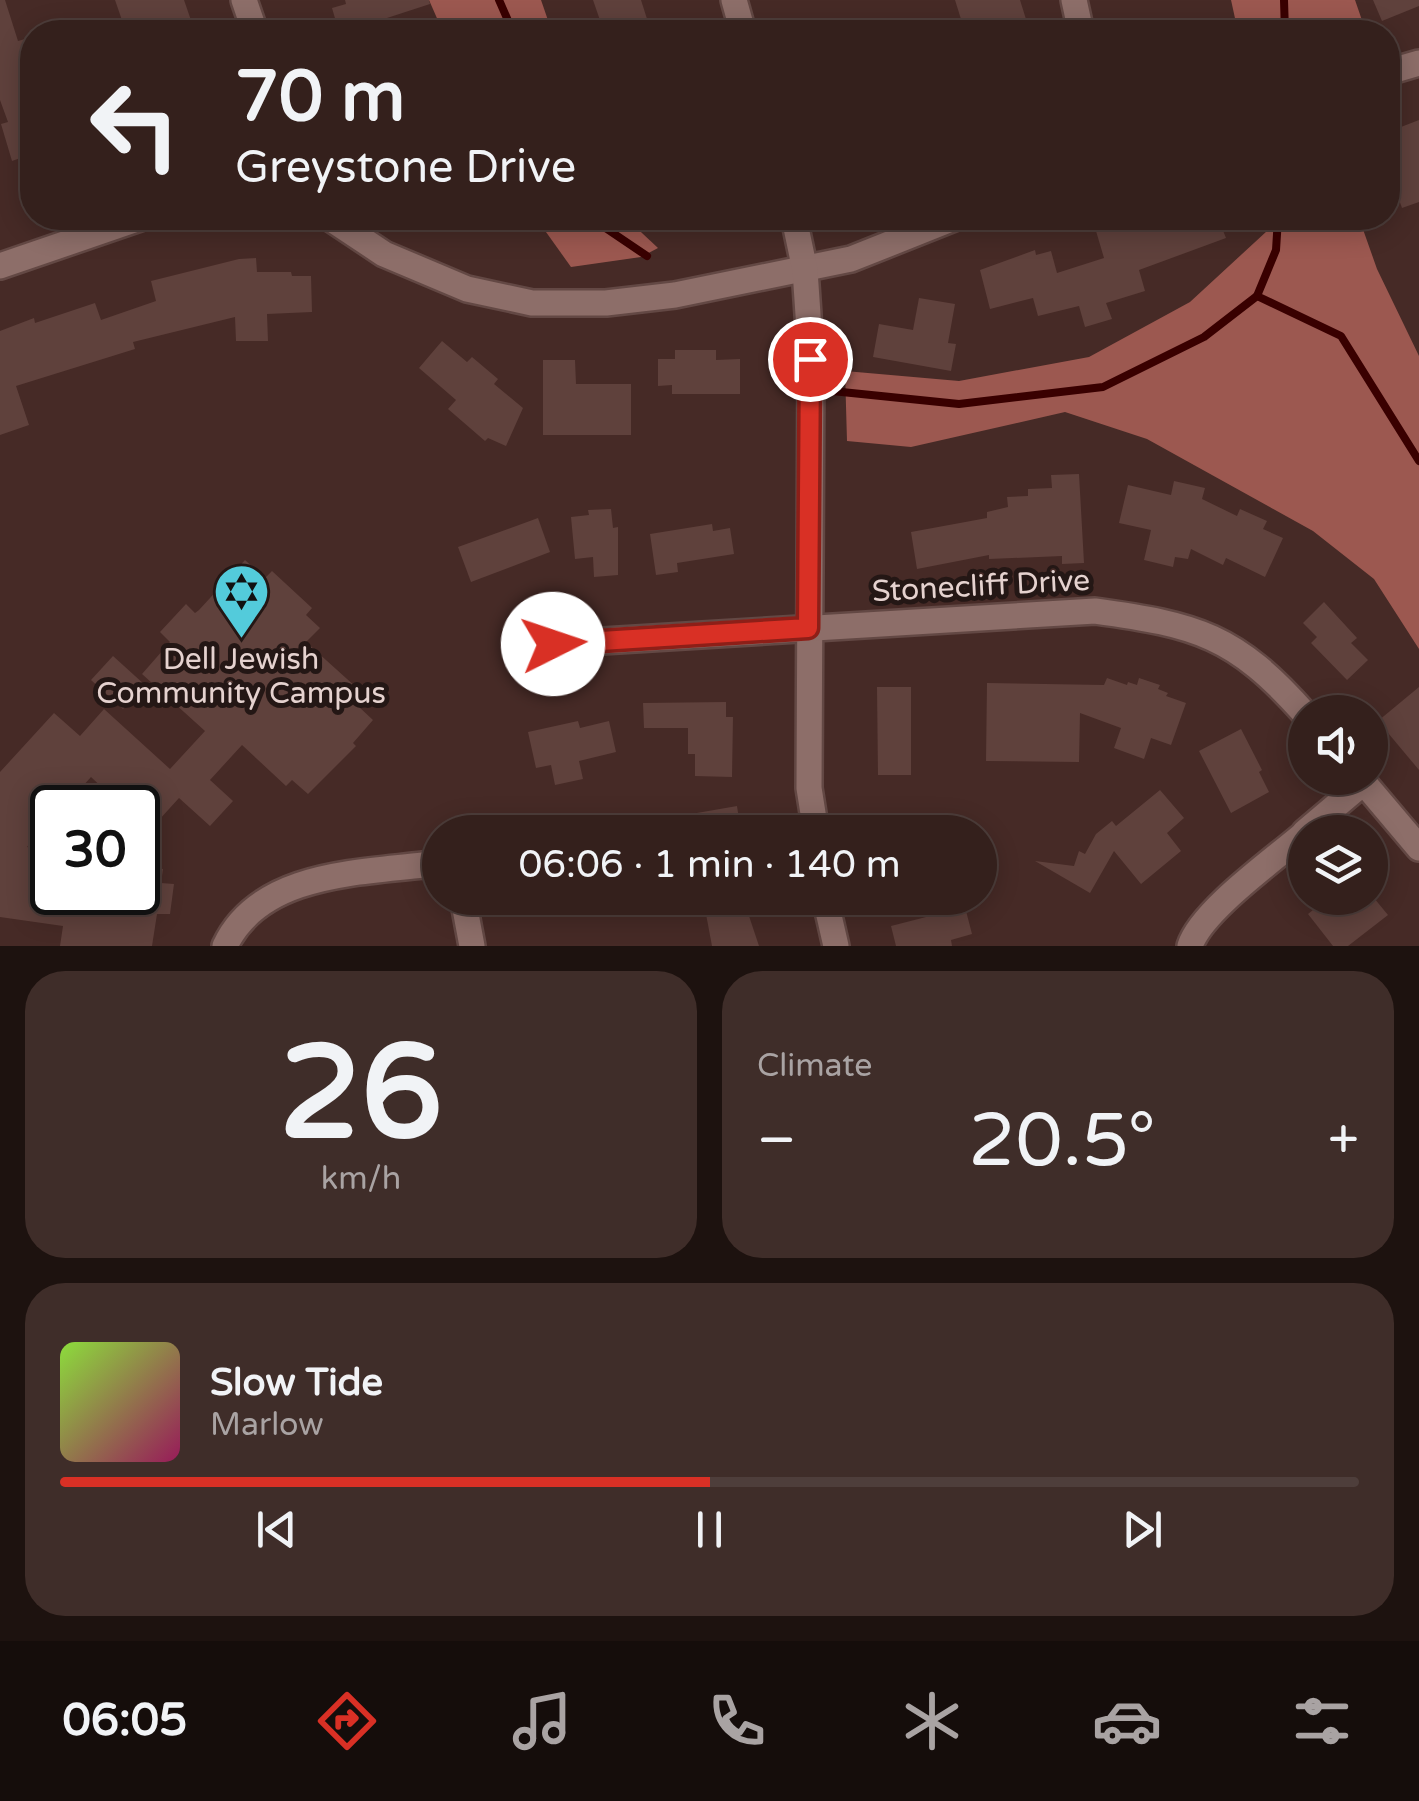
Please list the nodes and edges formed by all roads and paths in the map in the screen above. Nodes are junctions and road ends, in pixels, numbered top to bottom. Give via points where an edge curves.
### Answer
1 (105, 230) edge
2 (348, 230) edge
3 (796, 230) edge
4 (924, 230) edge
5 (0, 266) edge
6 (804, 270) junction
7 (808, 628) junction
8 (553, 644) dead end
9 (1288, 696) edge
10 (1346, 795) edge
11 (1375, 795) edge
12 (813, 815) edge
13 (1324, 815) edge
14 (1288, 848) edge
15 (1419, 848) edge
16 (422, 865) edge
17 (466, 915) edge
18 (829, 915) edge
19 (225, 946) edge
20 (472, 946) edge
21 (836, 946) edge
22 (1190, 946) edge

1 - 5 street
2 - 6 street via 384,254 467,289 532,302 658,297
3 - 6 street
4 - 6 street
6 - 7 street via 810,359
7 - 8 street, Stonecliff Drive
7 - 9 street, Stonecliff Drive via 1095,611 1164,620 1213,637 1255,662
7 - 12 street
10 - 13 street
11 - 15 street
14 - 22 street via 1216,909
16 - 19 street via 318,878 269,899
17 - 20 street
18 - 21 street

